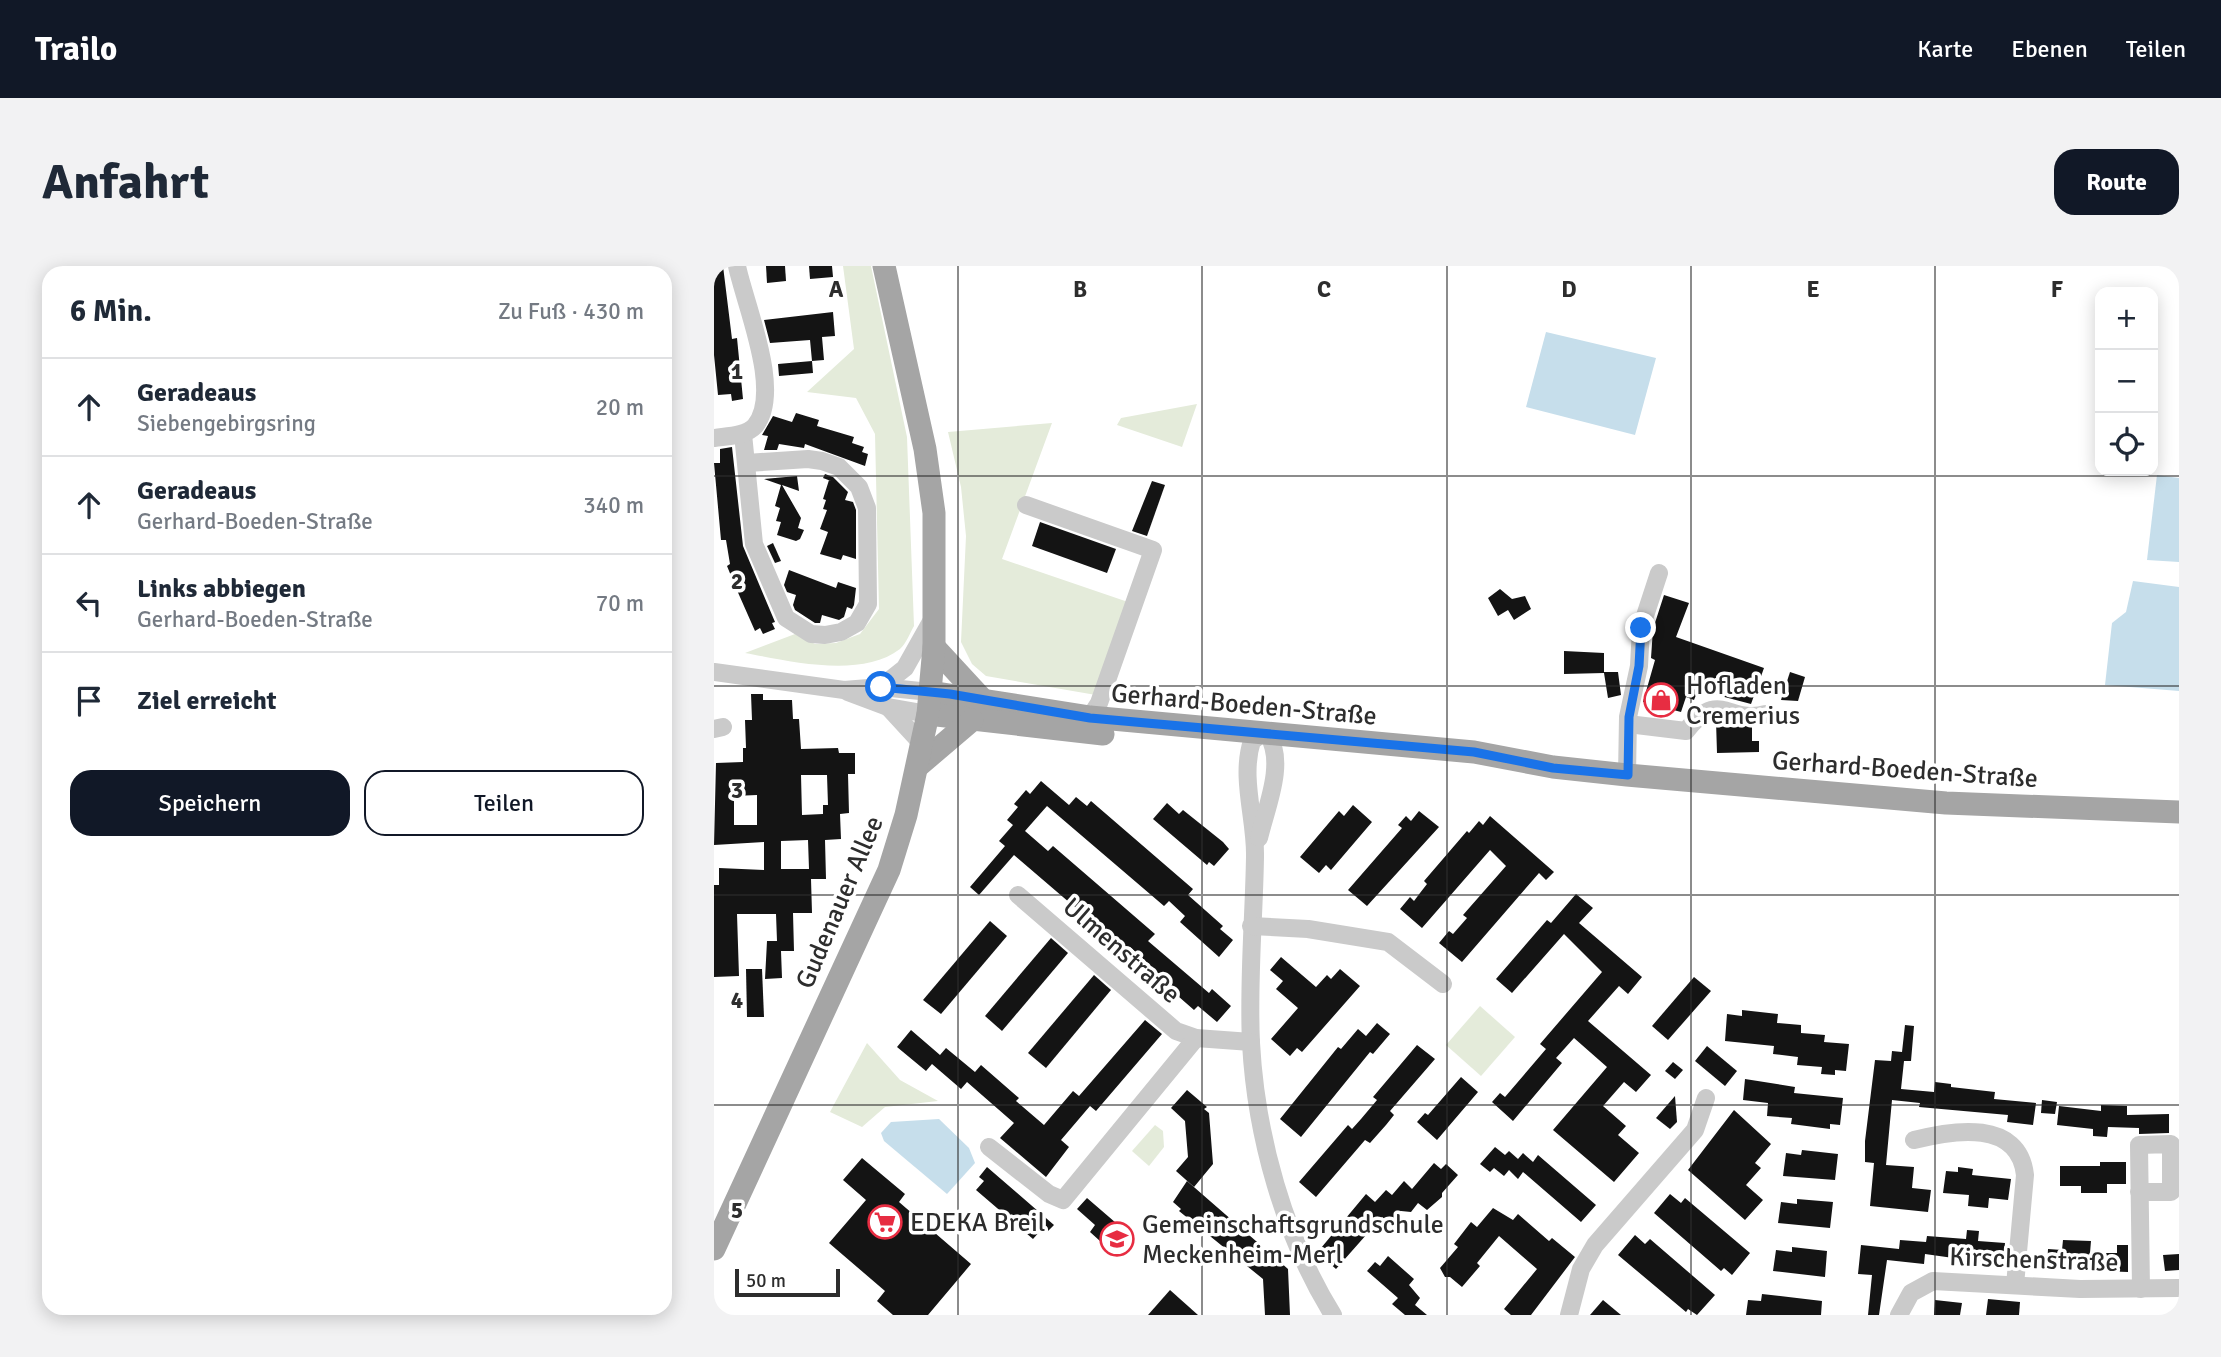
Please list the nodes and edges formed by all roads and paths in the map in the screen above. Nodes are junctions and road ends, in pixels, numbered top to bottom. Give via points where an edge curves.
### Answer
1 (737, 266) edge
2 (884, 266) edge
3 (743, 434) junction
4 (714, 438) edge
5 (747, 463) junction
6 (1026, 505) dead end
7 (1658, 573) dead end
8 (934, 616) junction
9 (934, 647) junction
10 (714, 672) edge
11 (881, 687) junction
12 (845, 691) junction
13 (929, 703) junction
14 (888, 707) junction
15 (977, 710) junction
16 (1766, 714) dead end
17 (1090, 718) junction
18 (1628, 724) junction
19 (1263, 741) junction
20 (920, 755) junction
21 (1628, 775) junction
22 (2179, 812) edge
23 (1255, 855) junction
24 (1018, 895) dead end
25 (1251, 926) junction
26 (1443, 984) dead end
27 (1196, 1038) junction
28 (1251, 1042) junction
29 (1706, 1098) dead end
30 (1914, 1140) dead end
31 (989, 1147) dead end
32 (2139, 1192) dead end
33 (714, 1250) edge
34 (2015, 1285) junction
35 (2179, 1288) edge
36 (2141, 1289) junction
37 (1333, 1315) edge
38 (1569, 1315) edge
39 (1899, 1315) edge

1 - 3 street via 761,357 765,393 762,414 754,428
2 - 8 main road, Gudenauer Allee via 925,449 934,513
3 - 4 street
3 - 5 street
5 - 5 street via 822,461 839,467 859,487 867,508 868,604 857,623 825,635 811,634 786,618 754,544
6 - 17 street via 1153,550
7 - 18 street via 1641,628
8 - 9 main road, Gudenauer Allee
8 - 11 street via 905,668
9 - 13 main road, Gudenauer Allee
9 - 15 main road
10 - 12 street
11 - 12 street
11 - 13 street
12 - 14 street
13 - 14 street
13 - 15 main road, Gerhard-Boeden-Straße
13 - 20 main road, Gudenauer Allee
14 - 20 street
15 - 17 main road, Gerhard-Boeden-Straße
15 - 19 main road, Gerhard-Boeden-Straße
15 - 20 main road
16 - 18 street via 1710,708 1686,731
17 - 19 main road, Gerhard-Boeden-Straße
18 - 21 street
19 - 21 main road, Gerhard-Boeden-Straße via 1474,752 1553,768
19 - 23 street
19 - 23 street via 1248,766
20 - 33 main road, Gudenauer Allee via 889,870
21 - 22 main road, Gerhard-Boeden-Straße via 1947,803
23 - 25 street
24 - 27 street, Ulmenstraße via 1168,1025
25 - 26 street via 1308,929 1388,942
25 - 28 street
27 - 28 street, Ulmenstraße
27 - 31 street via 1063,1200
28 - 37 street via 1257,1105 1271,1166 1295,1237
29 - 38 street via 1695,1130 1595,1245 1581,1269
30 - 34 street via 1953,1130 1997,1136 2015,1147 2025,1175
32 - 36 street, Kirschenstraße
34 - 36 street, Kirschenstraße
34 - 39 street, Kirschenstraße via 1933,1281 1910,1293
35 - 36 street, Kirschenstraße

